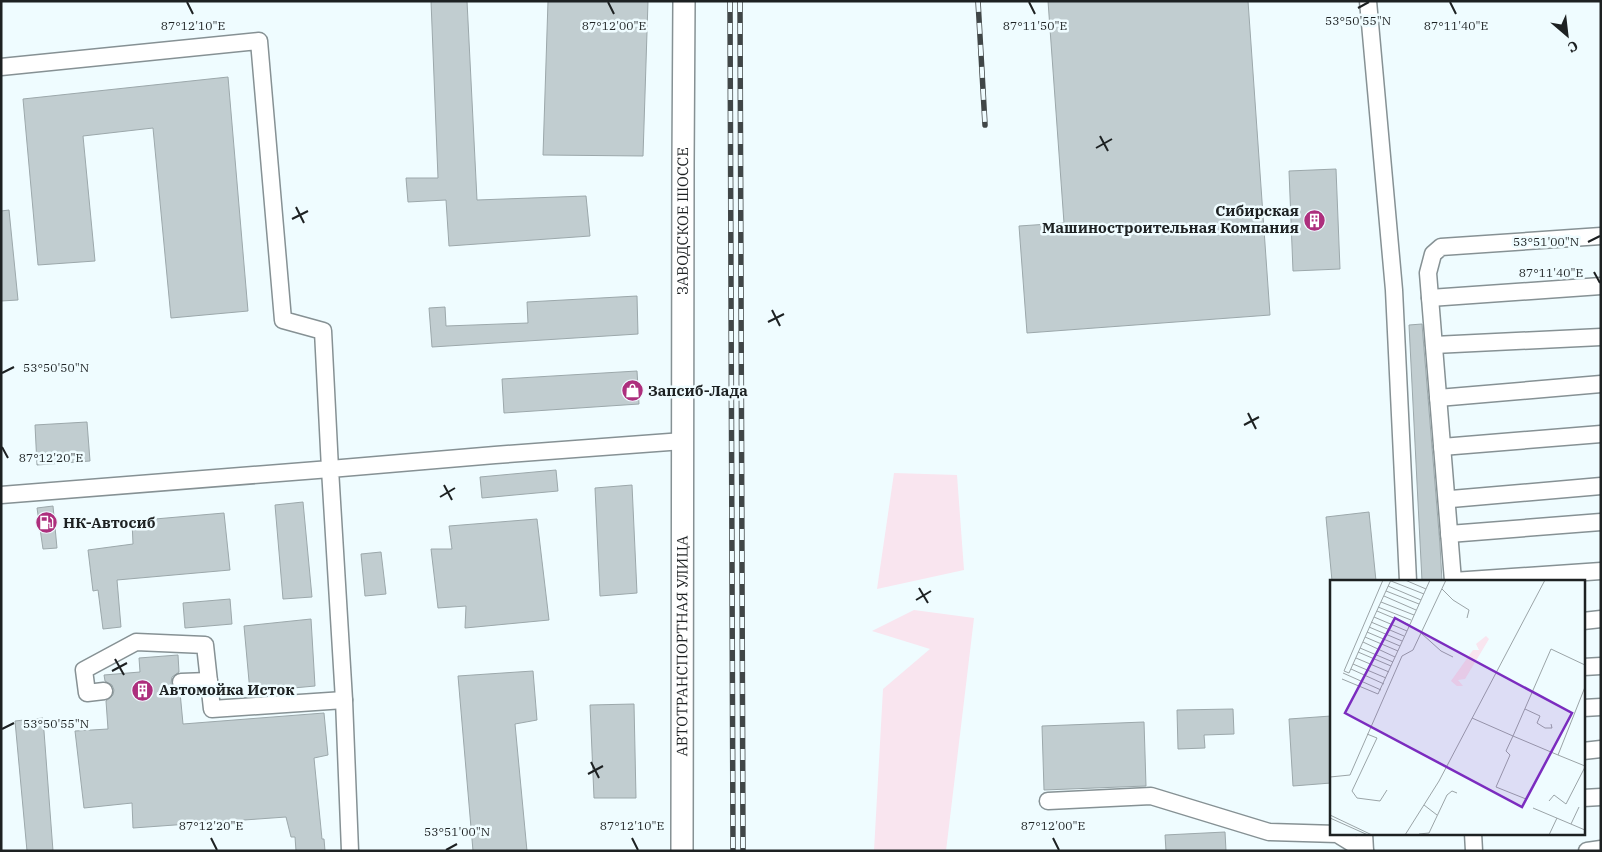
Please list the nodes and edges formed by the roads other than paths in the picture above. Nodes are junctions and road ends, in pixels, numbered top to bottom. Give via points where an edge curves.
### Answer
1 (684, 1) edge
2 (1368, 1) edge
3 (1, 67) edge
4 (1601, 236) edge
5 (1601, 286) edge
6 (1430, 298) junction
7 (1601, 337) edge
8 (1434, 345) junction
9 (1601, 384) edge
10 (1438, 398) junction
11 (1601, 434) edge
12 (683, 441) junction
13 (1442, 447) junction
14 (330, 469) junction
15 (1601, 486) edge
16 (1, 495) edge
17 (1451, 499) dead end
18 (1601, 522) edge
19 (1449, 534) junction
20 (1601, 572) edge
21 (1408, 580) edge
22 (1453, 580) edge
23 (1469, 580) edge
24 (1601, 619) edge
25 (1584, 621) edge
26 (1601, 666) edge
27 (1584, 668) edge
28 (209, 681) junction
29 (181, 682) dead end
30 (104, 691) dead end
31 (344, 700) junction
32 (1601, 707) edge
33 (1584, 708) edge
34 (1601, 749) edge
35 (1584, 750) edge
36 (1601, 796) edge
37 (1584, 798) edge
38 (1048, 801) dead end
39 (1330, 834) edge
40 (1337, 834) edge
41 (1364, 834) edge
42 (1473, 834) edge
43 (1601, 849) edge
44 (350, 851) edge
45 (682, 851) edge
46 (1474, 851) edge
47 (1587, 851) edge

1 - 12 main road, ЗАВОДСКОЕ ШОССЕ
2 - 21 lane via 1394,290
3 - 14 lane via 259,41 283,320 323,330
4 - 6 lane via 1441,247 1433,254 1428,273
5 - 6 lane
6 - 8 lane
7 - 8 lane
8 - 10 lane
9 - 10 lane
10 - 13 lane
11 - 13 lane
12 - 14 lane
12 - 45 main road, АВТОТРАНСПОРТНАЯ УЛИЦА
13 - 19 lane
14 - 16 lane
14 - 31 lane
15 - 17 lane
18 - 19 lane
19 - 22 lane
20 - 23 lane
24 - 25 lane
26 - 27 lane
28 - 29 lane
28 - 30 lane via 205,645 136,642 84,670 87,693
28 - 31 lane via 212,710
31 - 44 lane
32 - 33 lane
34 - 35 lane
36 - 37 lane
38 - 39 lane via 1152,796 1269,832
40 - 41 lane via 1365,851
42 - 46 lane
43 - 47 lane

